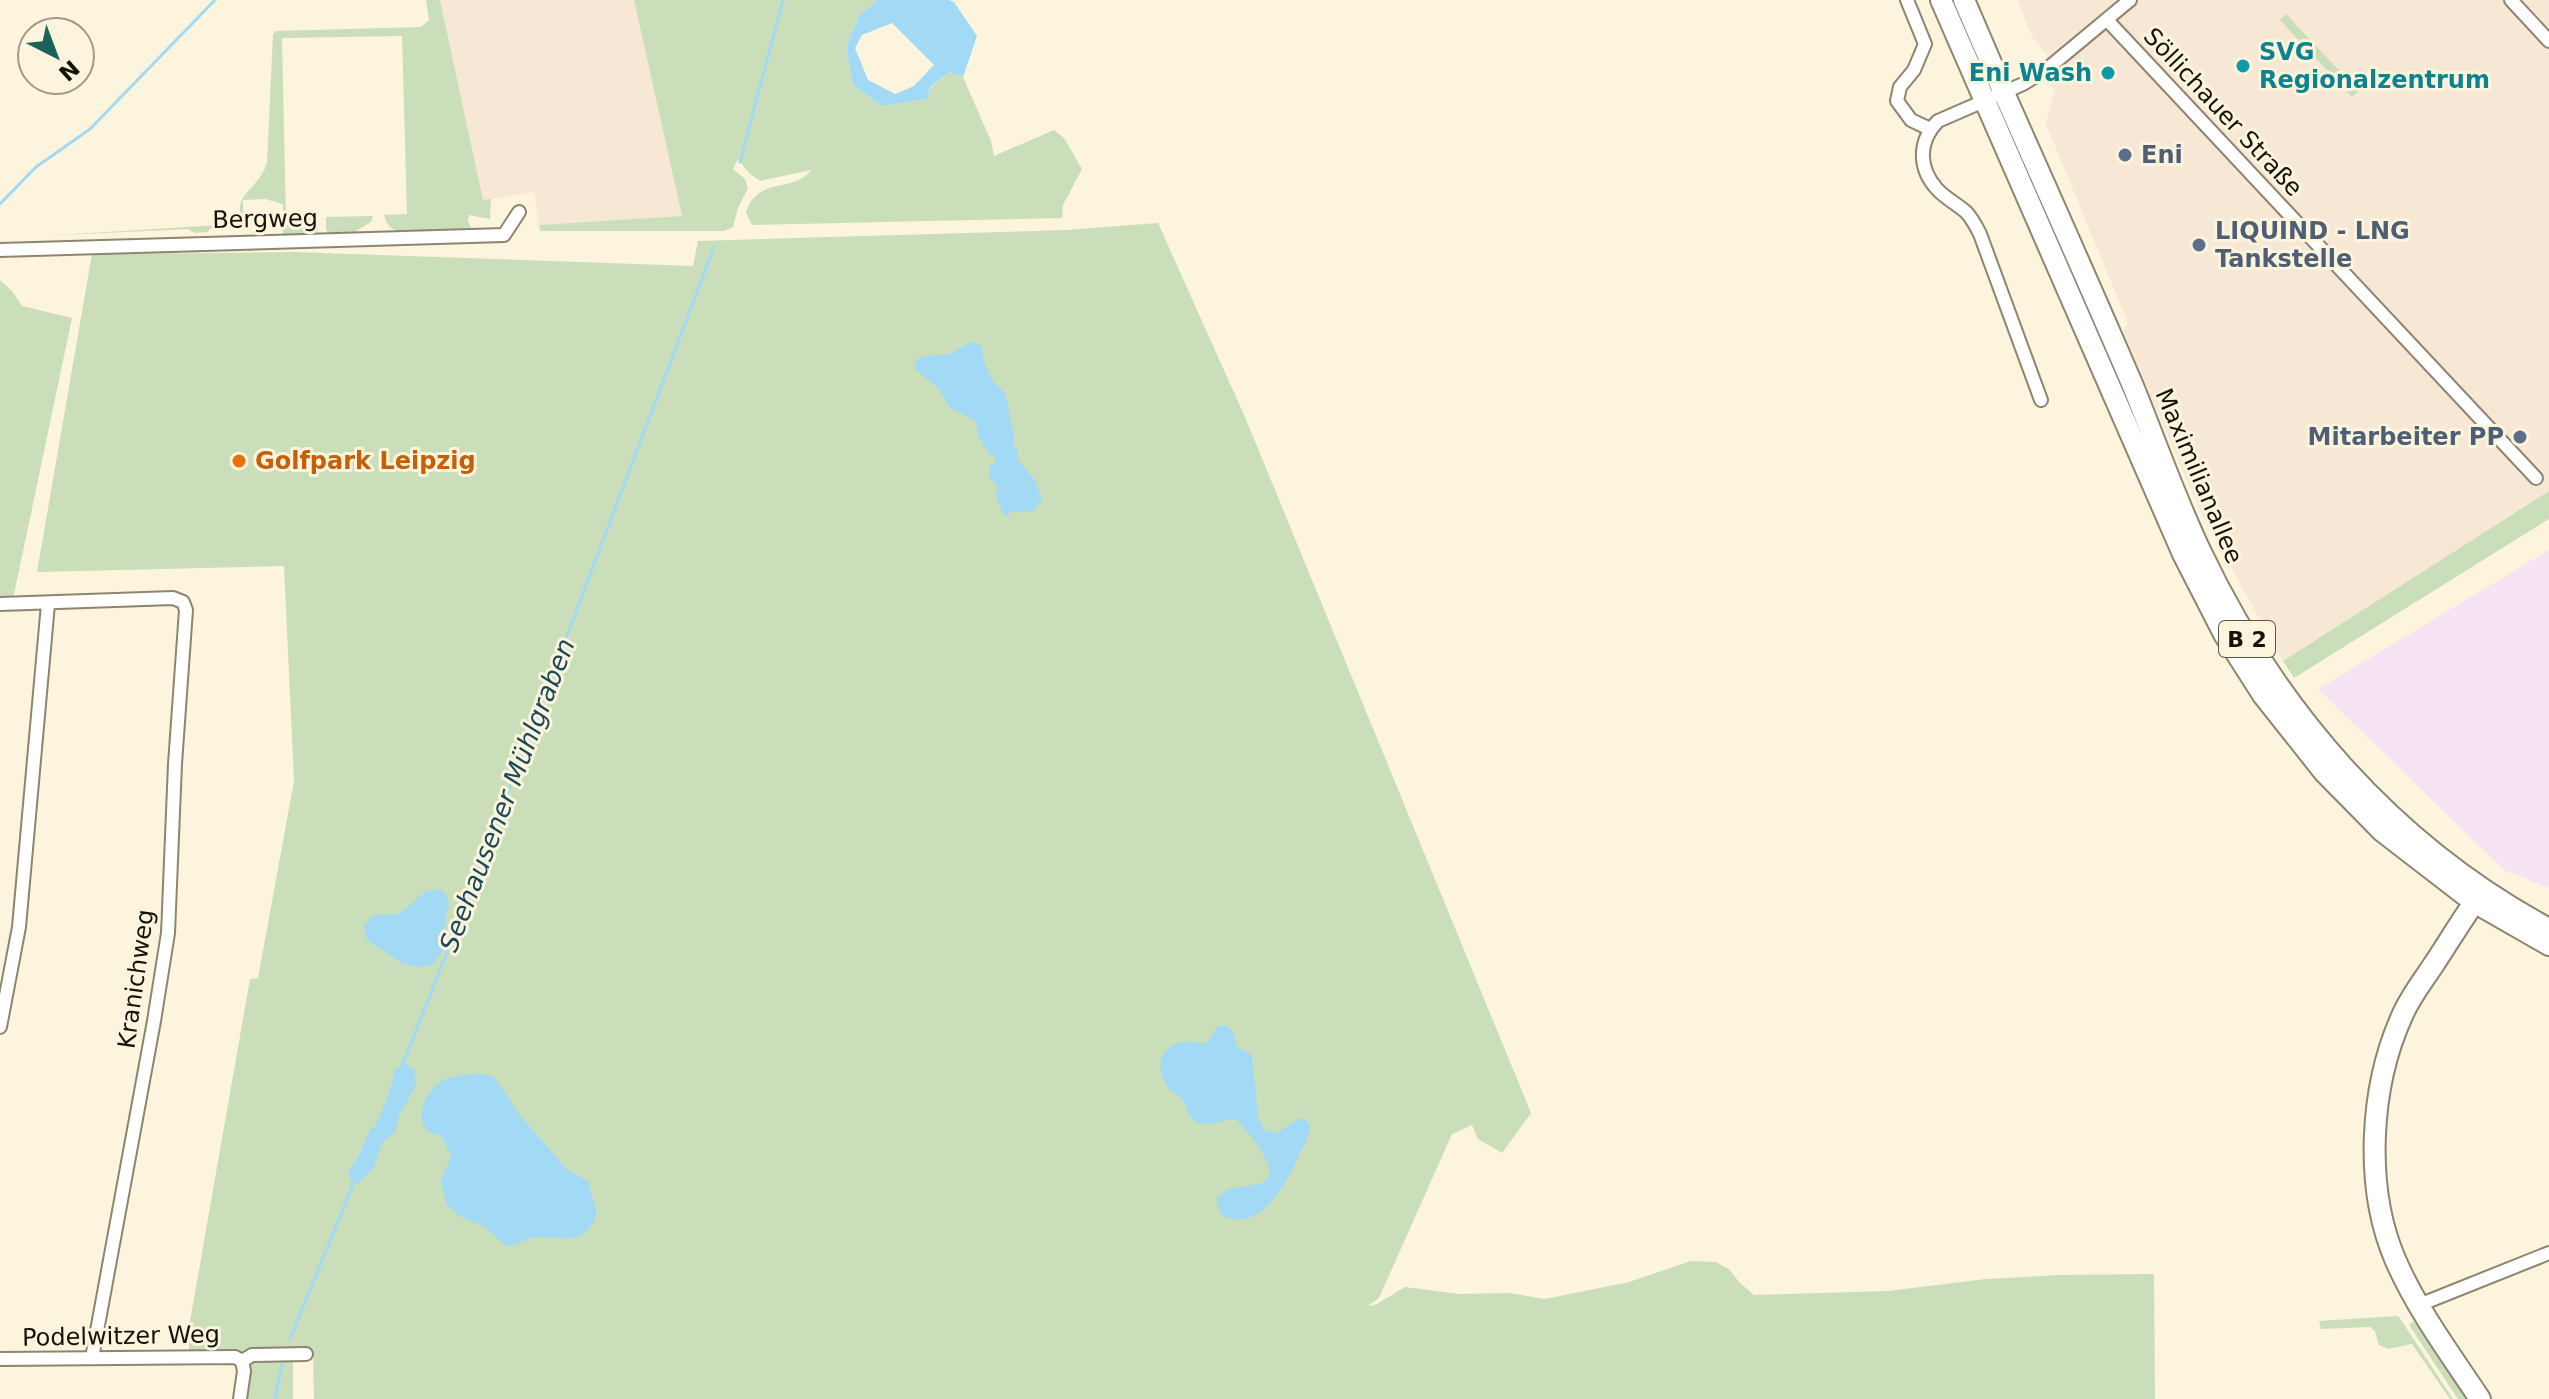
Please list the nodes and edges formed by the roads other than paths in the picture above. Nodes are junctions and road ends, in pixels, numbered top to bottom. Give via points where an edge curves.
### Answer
1 (1907, 0) edge
2 (1941, 0) edge
3 (1964, 0) edge
4 (2130, 0) edge
5 (2511, 0) edge
6 (2108, 21) junction
7 (2549, 41) edge
8 (2004, 93) junction
9 (1985, 101) junction
10 (1930, 129) junction
11 (519, 212) dead end
12 (0, 250) edge
13 (2041, 400) dead end
14 (2536, 478) dead end
15 (0, 604) edge
16 (48, 604) junction
17 (2484, 899) junction
18 (2549, 929) edge
19 (2549, 945) edge
20 (0, 1027) edge
21 (2549, 1253) edge
22 (2419, 1305) junction
23 (306, 1354) dead end
24 (92, 1358) junction
25 (0, 1359) edge
26 (242, 1361) junction
27 (240, 1399) edge
28 (2480, 1399) edge

1 - 10 street via 1925,44 1897,101 1911,120
2 - 9 main road, Maximilianallee / B 2
3 - 8 main road, Maximilianallee / B 2
4 - 6 street
5 - 7 street
6 - 8 street via 2047,69
6 - 14 street, Söllichauer Straße
8 - 9 street
8 - 17 main road, Maximilianallee / B 2 via 2199,548 2247,638 2293,708 2348,773
9 - 10 street
9 - 17 main road, Maximilianallee / B 2 via 2225,650 2339,788 2401,847
10 - 13 street via 1922,155 1926,173 1974,223
11 - 12 street, Bergweg via 504,235
15 - 16 street
16 - 20 street via 19,927
16 - 24 street, Kranichweg via 173,598 183,602 186,616 168,933
17 - 18 main road
17 - 19 main road, Maximilianallee
17 - 22 main road via 2414,1021 2381,1092 2375,1136 2378,1196 2394,1257
21 - 22 street
22 - 28 main road
23 - 26 street, Podelwitzer Weg via 252,1355
24 - 25 street, Podelwitzer Weg
24 - 26 street, Podelwitzer Weg
26 - 27 street, Podelwitzer Weg

